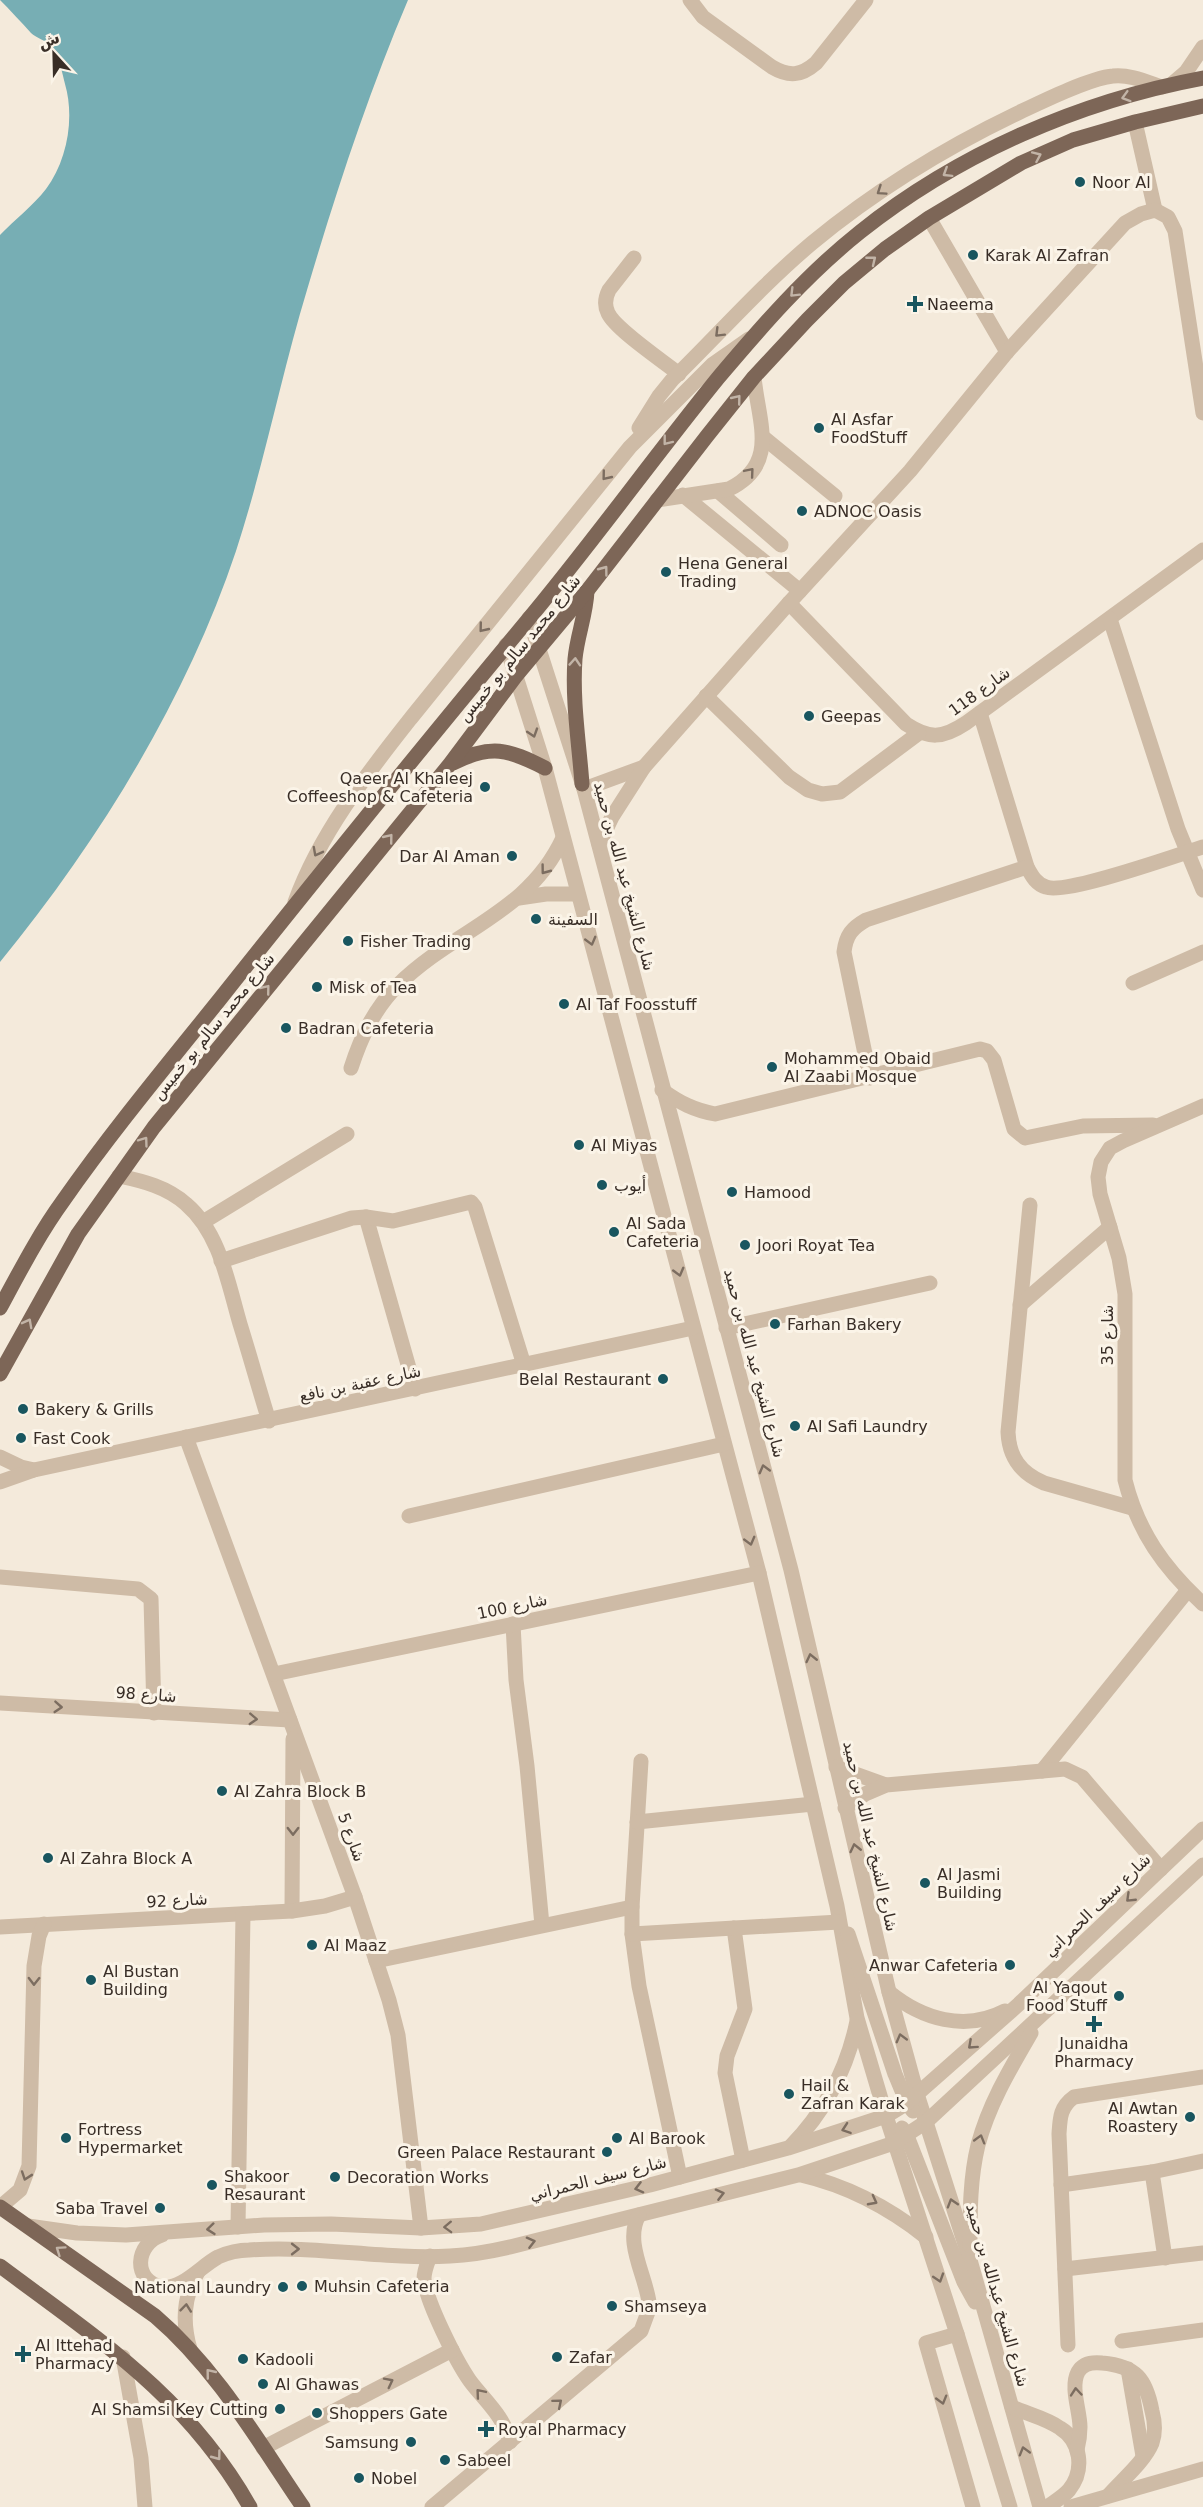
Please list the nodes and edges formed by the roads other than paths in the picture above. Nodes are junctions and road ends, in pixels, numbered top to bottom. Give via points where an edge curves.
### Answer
1 (690, 0) edge
2 (866, 0) edge
3 (1203, 47) edge
4 (1203, 78) edge
5 (1167, 85) junction
6 (1203, 106) edge
7 (1135, 122) junction
8 (1155, 210) junction
9 (929, 218) junction
10 (634, 258) dead end
11 (754, 335) junction
12 (1007, 352) junction
13 (1199, 357) edge
14 (679, 374) junction
15 (754, 377) junction
16 (1203, 413) edge
17 (764, 437) junction
18 (630, 447) junction
19 (718, 491) junction
20 (683, 495) junction
21 (835, 496) dead end
22 (657, 500) junction
23 (781, 545) dead end
24 (1203, 550) edge
25 (587, 591) junction
26 (800, 591) junction
27 (789, 603) junction
28 (529, 618) junction
29 (1110, 619) junction
30 (506, 645) junction
31 (539, 647) junction
32 (515, 677) junction
33 (706, 696) junction
34 (980, 713) junction
35 (920, 733) junction
36 (450, 764) junction
37 (644, 766) junction
38 (545, 768) junction
39 (583, 786) junction
40 (563, 838) junction
41 (599, 844) junction
42 (1203, 847) edge
43 (1186, 852) junction
44 (1027, 867) junction
45 (1203, 890) edge
46 (578, 894) junction
47 (519, 898) junction
48 (295, 902) junction
49 (1203, 952) edge
50 (1133, 983) dead end
51 (351, 1068) dead end
52 (870, 1078) junction
53 (662, 1090) junction
54 (1203, 1107) edge
55 (1159, 1125) junction
56 (347, 1134) dead end
57 (119, 1176) junction
58 (1030, 1205) dead end
59 (366, 1217) junction
60 (203, 1222) junction
61 (1110, 1227) junction
62 (221, 1261) junction
63 (930, 1282) dead end
64 (1020, 1305) junction
65 (0, 1308) edge
66 (693, 1328) junction
67 (726, 1328) junction
68 (524, 1365) junction
69 (0, 1374) edge
70 (415, 1389) junction
71 (269, 1421) junction
72 (186, 1437) junction
73 (724, 1444) junction
74 (0, 1457) edge
75 (34, 1470) junction
76 (0, 1482) edge
77 (1132, 1509) junction
78 (409, 1516) dead end
79 (759, 1573) junction
80 (0, 1576) edge
81 (1188, 1590) junction
82 (1203, 1604) edge
83 (513, 1624) junction
84 (274, 1674) junction
85 (0, 1703) edge
86 (154, 1713) junction
87 (292, 1725) junction
88 (641, 1761) dead end
89 (836, 1767) junction
90 (1042, 1771) junction
91 (886, 1785) junction
92 (813, 1804) junction
93 (845, 1808) junction
94 (637, 1822) junction
95 (1203, 1829) edge
96 (1203, 1866) edge
97 (1161, 1869) junction
98 (355, 1897) junction
99 (837, 1906) junction
100 (632, 1907) junction
101 (292, 1911) junction
102 (243, 1914) junction
103 (839, 1922) junction
104 (44, 1924) junction
105 (542, 1925) junction
106 (0, 1927) edge
107 (734, 1928) junction
108 (632, 1934) junction
109 (376, 1961) junction
110 (889, 1992) junction
111 (1019, 2004) junction
112 (857, 2018) junction
113 (1038, 2021) junction
114 (1203, 2077) edge
115 (912, 2099) junction
116 (886, 2116) junction
117 (926, 2122) junction
118 (901, 2139) junction
119 (788, 2148) junction
120 (743, 2160) junction
121 (1203, 2161) edge
122 (1152, 2172) junction
123 (798, 2175) junction
124 (680, 2177) junction
125 (1061, 2185) junction
126 (0, 2207) edge
127 (639, 2214) junction
128 (28, 2226) junction
129 (238, 2227) junction
130 (421, 2228) junction
131 (165, 2234) junction
132 (926, 2238) junction
133 (1203, 2253) edge
134 (430, 2256) junction
135 (1165, 2258) junction
136 (970, 2260) junction
137 (0, 2266) edge
138 (1065, 2269) junction
139 (200, 2270) junction
140 (985, 2317) junction
141 (1203, 2330) edge
142 (957, 2334) junction
143 (1122, 2341) dead end
144 (1068, 2345) dead end
145 (190, 2349) junction
146 (452, 2350) junction
147 (123, 2357) junction
148 (1012, 2407) junction
149 (510, 2442) junction
150 (263, 2448) junction
151 (1077, 2450) junction
152 (1203, 2469) edge
153 (1108, 2496) junction
154 (146, 2507) edge
155 (248, 2507) edge
156 (303, 2507) edge
157 (432, 2507) edge
158 (972, 2507) edge
159 (1010, 2507) edge
160 (1040, 2507) edge
161 (1047, 2507) edge
162 (1071, 2507) edge

1 - 2 street via 703,17 772,67 795,74 816,63
3 - 5 street via 1186,72
4 - 5 main road, شارع محمد سالم بو خميس
5 -> 11 main road, شارع محمد سالم بو خميس via 1065,117 1011,139 949,172 826,260
5 -> 14 street via 1115,75 1096,80 972,135 916,168 811,244
6 - 7 main road, شارع محمد سالم بو خميس
7 - 8 street
9 -> 7 main road, شارع محمد سالم بو خميس via 1021,164 1073,140
8 - 12 street via 1125,224
8 - 13 street via 1168,217 1175,231
9 - 12 street
15 -> 9 main road, شارع محمد سالم بو خميس via 844,283
10 - 14 street via 606,296 606,309 614,321
11 - 18 street via 712,365
11 -> 28 main road, شارع محمد سالم بو خميس
12 - 26 street via 910,471
13 - 16 street
14 - 18 street via 648,412
15 - 17 street
22 -> 15 main road, شارع محمد سالم بو خميس
19 -> 17 street via 739,484 754,469
17 - 21 street
18 -> 48 street via 377,761 324,840
19 - 20 street
19 - 23 street
20 - 22 street
20 - 26 street
25 -> 22 main road, شارع محمد سالم بو خميس
24 - 29 street, شارع 118
25 - 31 main road, شارع محمد سالم بو خميس
39 -> 25 main road via 574,681
26 - 27 street
27 - 33 street
27 - 35 street via 906,724
28 - 30 main road, شارع محمد سالم بو خميس
28 - 31 street
29 - 34 street, شارع 118
29 - 43 street
30 - 32 street
30 - 48 main road, شارع محمد سالم بو خميس
31 - 32 main road, شارع محمد سالم بو خميس
31 - 39 street, شارع الشيخ عبد الله بن حميد
32 - 36 main road, شارع محمد سالم بو خميس
32 -> 38 street
33 - 35 street via 789,777 822,794 840,792
33 - 37 street
34 - 35 street, شارع 118 via 952,733
34 - 44 street
36 - 38 main road via 485,750 525,758
57 -> 36 main road, شارع محمد سالم بو خميس via 154,1127
37 - 39 street
37 - 41 street
38 - 40 street
39 - 41 street, شارع الشيخ عبد الله بن حميد
40 - 46 street
40 -> 47 street via 544,872
41 - 53 street, شارع الشيخ عبد الله بن حميد
42 - 43 street
43 - 44 street via 1058,889 1046,888 1034,880
43 - 45 street
44 - 52 street via 866,920 850,932 844,951
46 - 47 street
46 -> 66 street
47 - 51 street via 398,985 361,1038
48 - 65 main road, شارع محمد سالم بو خميس via 63,1200
49 - 50 street
52 - 53 street via 715,1114 696,1111
52 - 55 street via 980,1049 994,1060 1014,1130 1025,1138 1083,1126
53 - 67 street, شارع الشيخ عبد الله بن حميد
54 - 55 street, شارع 35
55 - 61 street, شارع 35 via 1110,1148 1101,1162 1100,1194
56 - 60 street
57 - 60 street via 166,1191
69 -> 57 main road, شارع محمد سالم بو خميس via 64,1256
58 - 64 street
59 - 62 street via 343,1220
59 - 68 street via 393,1221 463,1202 473,1203
59 - 70 street
60 - 62 street
61 - 64 street
61 - 77 street, شارع 35 via 1125,1294 1123,1450
62 - 71 street
63 - 67 street
64 - 77 street via 1008,1431 1013,1458 1031,1478
66 - 68 street, شارع عقبة بن نافع
66 - 73 street
89 -> 67 street, شارع الشيخ عبد الله بن حميد via 791,1570
68 - 70 street, شارع عقبة بن نافع
70 - 71 street, شارع عقبة بن نافع
71 - 72 street, شارع عقبة بن نافع
72 - 75 street, شارع عقبة بن نافع
72 - 84 street, شارع 5
73 - 78 street
73 -> 79 street
74 - 75 street
75 - 76 street, شارع عقبة بن نافع
77 - 81 street, شارع 35 via 1144,1536
79 - 83 street, شارع 100
79 - 92 street
80 - 86 street via 138,1589 151,1599
81 - 82 street, شارع 35
81 - 90 street
83 - 84 street, شارع 100
83 - 105 street
84 - 87 street, شارع 5
85 -> 86 street, شارع 98
86 -> 87 street, شارع 98
87 - 98 street, شارع 5
87 -> 101 street
88 - 94 street
89 - 91 street
89 - 93 street, شارع الشيخ عبد الله بن حميد
90 - 91 street
90 - 97 street via 1065,1769 1082,1777
91 - 93 street
92 - 94 street
92 - 99 street
110 -> 93 street, شارع الشيخ عبد الله بن حميد
94 - 100 street
95 - 97 street, شارع سيف الحمراني
96 - 113 street
97 -> 111 street, شارع سيف الحمراني
98 - 101 street, شارع 92
98 - 109 street, شارع 5
99 - 103 street
99 - 115 street via 873,2013
100 - 105 street
100 - 108 street
101 - 102 street, شارع 92
102 - 104 street, شارع 92
102 - 129 street
103 - 107 street
103 - 112 street
104 - 106 street, شارع 92
104 -> 126 street via 34,1966 29,2166 20,2190
105 - 109 street
107 - 108 street
107 - 120 street via 745,2009 727,2056 725,2073
108 - 124 street via 639,1986
109 - 130 street, شارع 5 via 398,2035
110 - 111 street via 921,2013 960,2022 981,2020
115 -> 110 street, شارع الشيخ عبد الله بن حميد
111 -> 115 street, شارع سيف الحمراني
112 - 116 street
112 - 119 street via 835,2088 806,2130
113 - 117 street
136 -> 113 street via 971,2193 978,2144 997,2094
114 - 125 street via 1074,2097 1066,2103 1059,2134
115 - 116 street, شارع سيف الحمراني
115 - 117 street, شارع الشيخ عبدالله بن حميد
116 - 118 street
116 -> 119 street, شارع سيف الحمراني
117 - 118 street
136 -> 117 street, شارع الشيخ عبدالله بن حميد
118 - 123 street
118 - 132 street
118 - 140 street via 964,2282
119 - 120 street, شارع سيف الحمراني
120 - 124 street, شارع سيف الحمراني
121 - 122 street
122 - 125 street
122 - 135 street
127 -> 123 street
123 -> 132 street via 860,2194 906,2221
124 -> 130 street, شارع سيف الحمراني via 506,2219
125 - 138 street
126 - 128 main road
134 -> 127 street via 486,2252
149 -> 127 street via 641,2331 649,2302 633,2241
128 - 131 street, شارع سيف الحمراني via 77,2233
145 -> 128 main road via 155,2316
129 - 130 street, شارع سيف الحمراني via 331,2224
129 -> 131 street, شارع سيف الحمراني
131 - 139 street via 153,2238 140,2259 151,2282 163,2287 176,2286
132 -> 142 street
133 - 135 street
139 -> 134 street via 218,2258 247,2250
134 - 146 street via 424,2272 426,2288
135 - 138 street
136 - 140 street, شارع الشيخ عبدالله بن حميد
137 - 147 main road
138 - 144 street
145 -> 139 street via 186,2300
140 - 148 street, شارع الشيخ عبدالله بن حميد
141 - 143 street
142 -> 158 street via 927,2343
142 - 159 street
150 -> 145 main road
149 -> 146 street via 502,2420 468,2378
150 -> 146 street
147 - 154 street
147 -> 155 main road via 201,2434
148 - 151 street via 1061,2428
160 -> 148 street, شارع الشيخ عبدالله بن حميد
149 - 157 street
150 - 156 main road
151 -> 153 street via 1077,2373 1085,2365 1097,2362 1128,2369 1149,2394 1154,2421 1152,2443
151 - 161 street via 1079,2467 1073,2484
152 - 153 street
153 - 162 street

